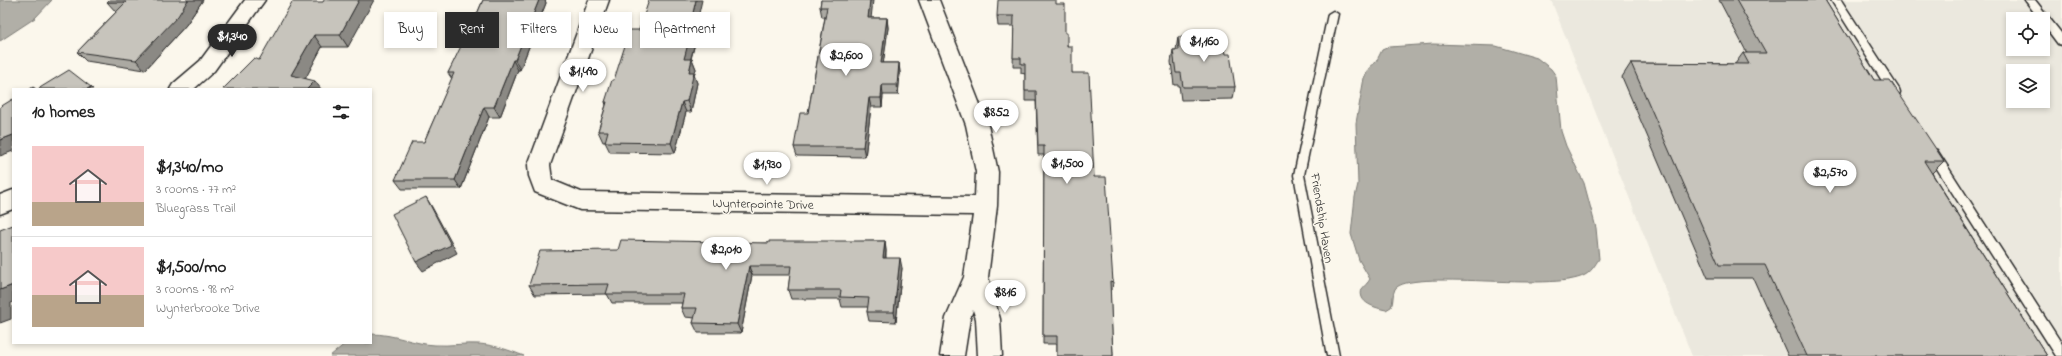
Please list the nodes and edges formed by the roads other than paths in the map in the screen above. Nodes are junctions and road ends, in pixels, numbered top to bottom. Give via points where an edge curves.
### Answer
1 (255, 0) edge
2 (599, 0) edge
3 (928, 0) edge
4 (1836, 0) edge
5 (2030, 0) edge
6 (1333, 14) dead end
7 (2062, 41) edge
8 (181, 88) edge
9 (1902, 103) edge
10 (1929, 146) edge
11 (12, 199) edge
12 (0, 204) edge
13 (986, 206) junction
14 (976, 277) junction
15 (2062, 355) edge
16 (952, 356) edge
17 (990, 356) edge
18 (1333, 356) edge

1 - 8 street via 207,66
2 - 13 street, Wynterpointe Drive via 539,165 543,186 580,201
3 - 13 street via 977,125 987,172
4 - 9 lane
5 - 7 lane
6 - 18 lane, Friendship Haven via 1299,175
10 - 15 lane
11 - 12 street
13 - 14 street
14 - 16 street via 958,318
14 - 17 street via 988,318

